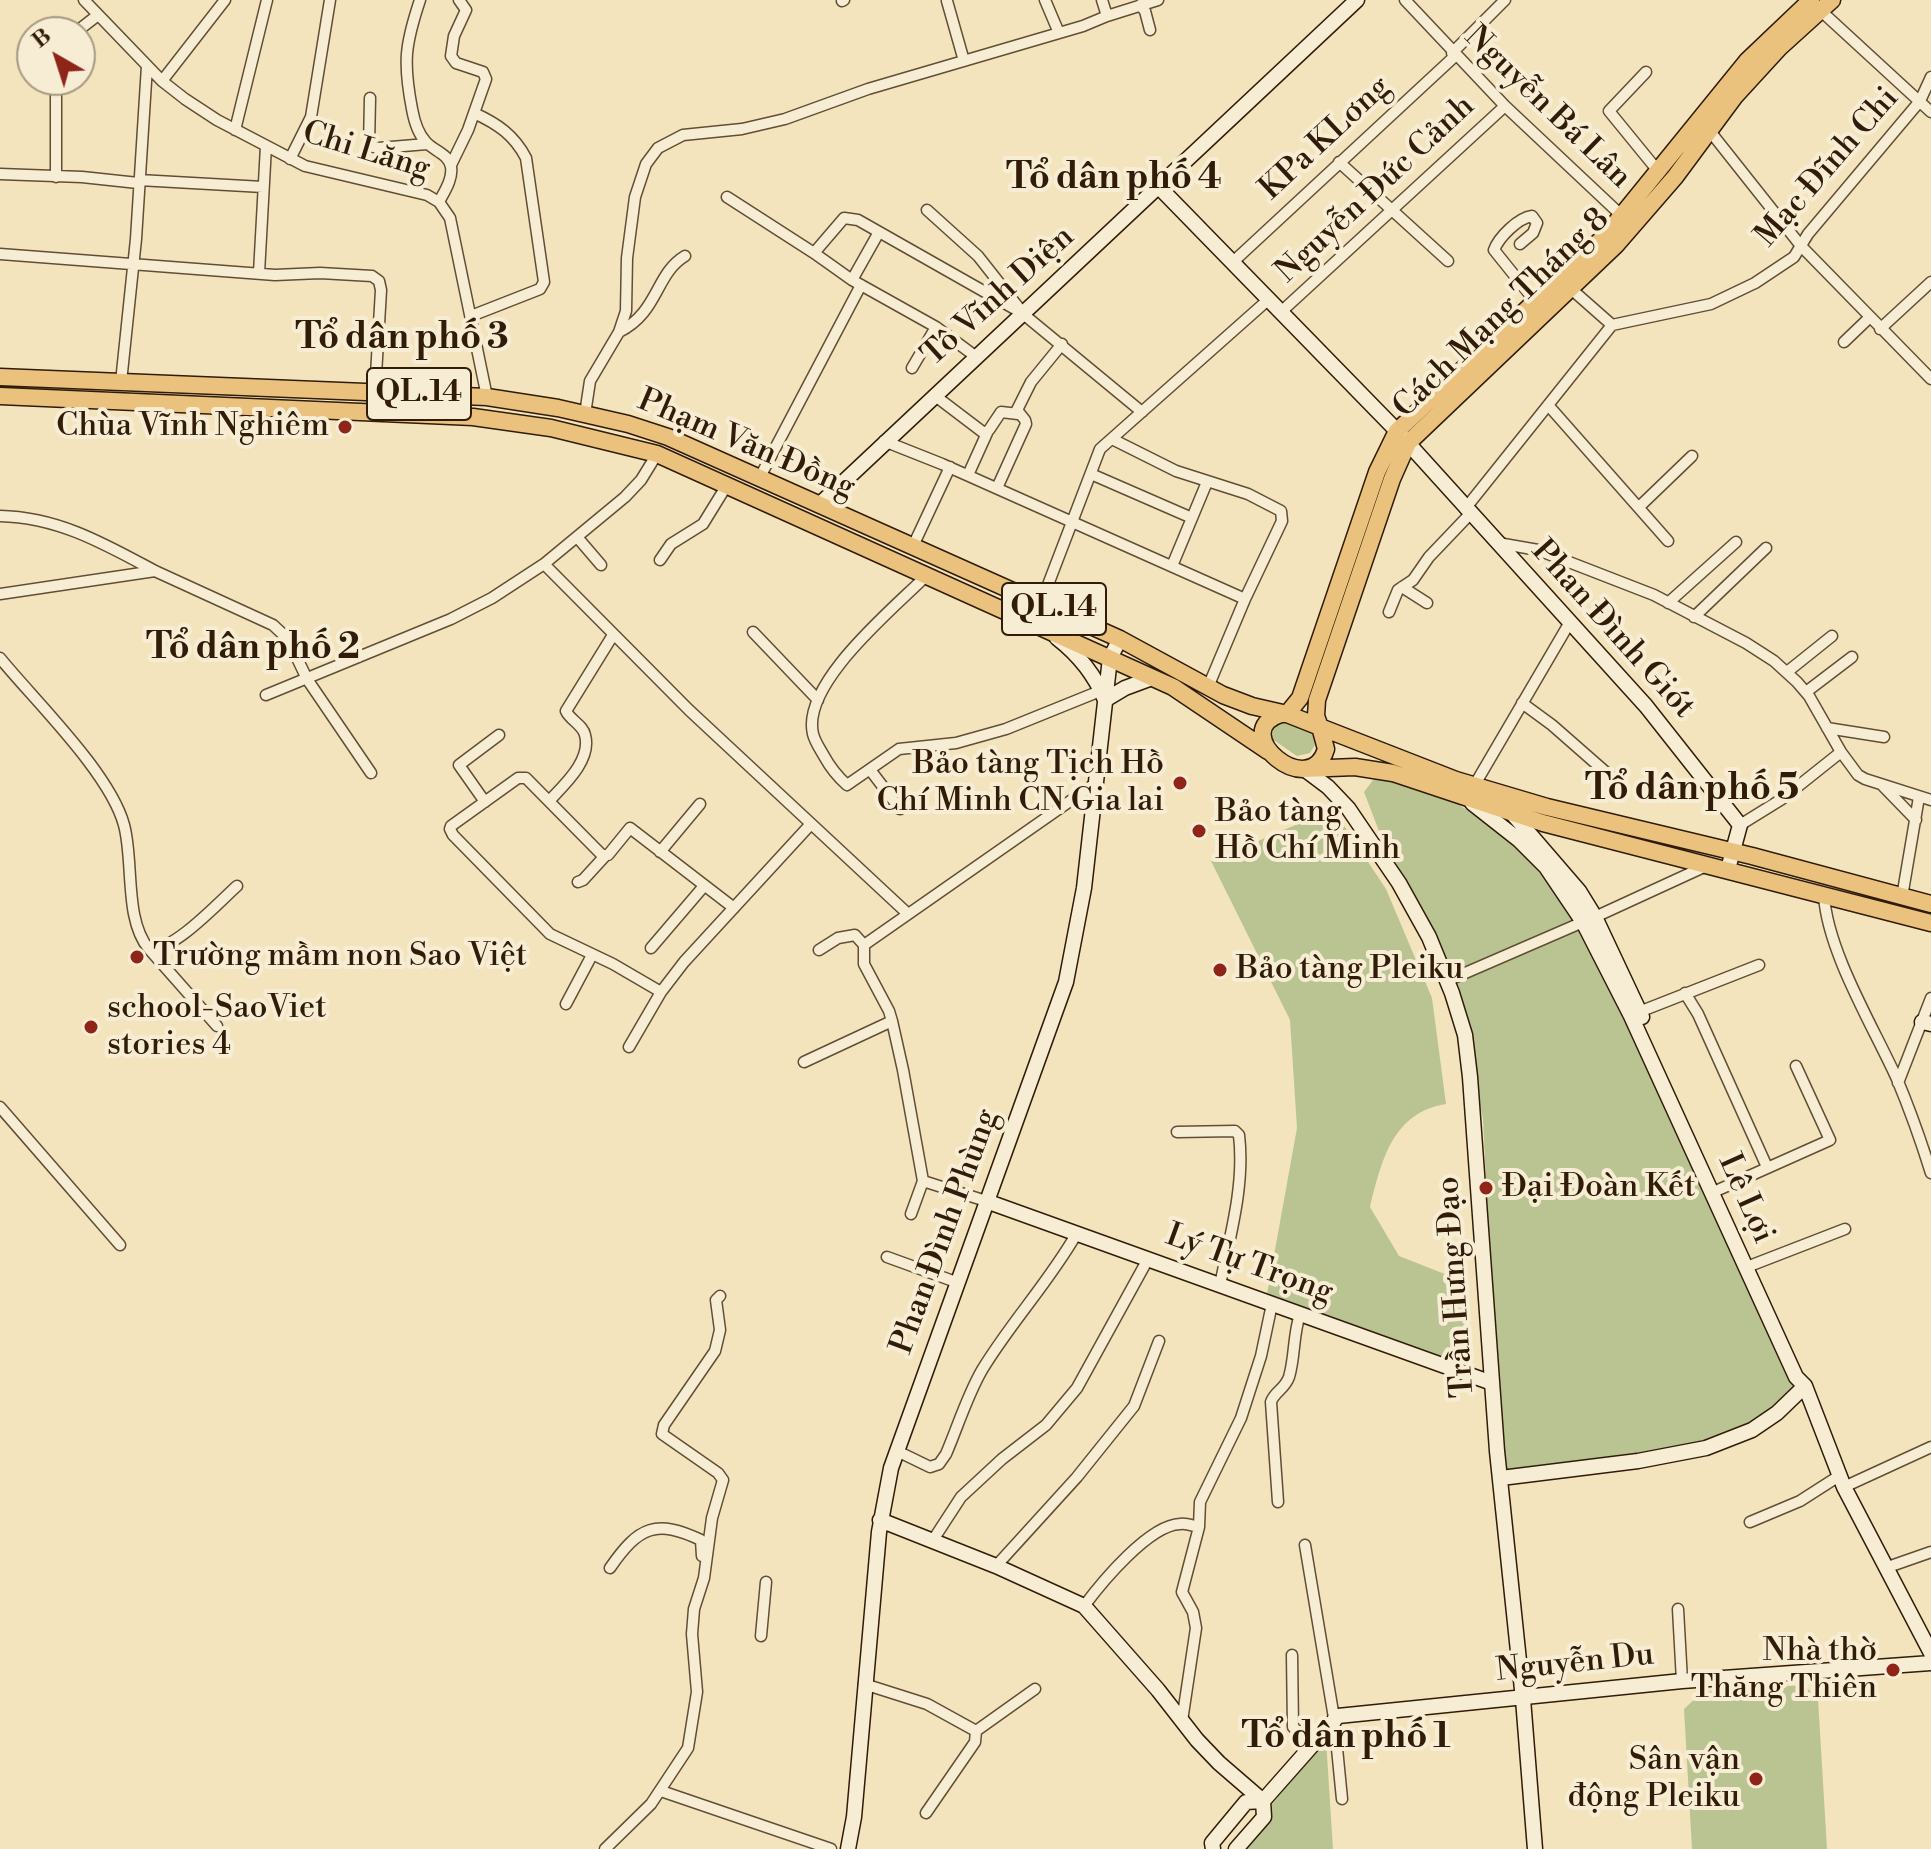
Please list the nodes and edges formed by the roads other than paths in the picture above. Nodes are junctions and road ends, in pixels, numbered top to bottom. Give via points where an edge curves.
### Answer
1 (84, 0) edge
2 (225, 0) edge
3 (267, 0) edge
4 (330, 0) edge
5 (420, 0) edge
6 (459, 0) edge
7 (1045, 0) edge
8 (1102, 0) edge
9 (1158, 0) edge
10 (1357, 0) edge
11 (1405, 0) edge
12 (1505, 0) edge
13 (947, 1) edge
14 (1821, 3) edge
15 (1140, 5) junction
16 (98, 15) joint
17 (1107, 16) junction
18 (1150, 30) dead end
19 (1059, 33) junction
20 (1454, 54) junction
21 (964, 61) junction
22 (147, 66) junction
23 (1646, 72) dead end
24 (1931, 77) edge
25 (162, 81) junction
26 (56, 96) edge
27 (370, 98) dead end
28 (1920, 101) junction
29 (1505, 106) junction
30 (1931, 112) edge
31 (474, 113) junction
32 (1705, 124) junction
33 (235, 130) junction
34 (427, 144) junction
35 (266, 146) junction
36 (290, 159) junction
37 (1339, 162) junction
38 (451, 165) junction
39 (1658, 171) junction
40 (0, 174) edge
41 (56, 177) junction
42 (138, 182) junction
43 (1157, 185) junction
44 (263, 187) junction
45 (727, 197) dead end
46 (439, 202) junction
47 (1392, 209) junction
48 (927, 210) dead end
49 (1628, 221) junction
50 (879, 232) junction
51 (1520, 244) dead end
52 (1801, 246) junction
53 (814, 253) junction
54 (0, 254) edge
55 (685, 256) dead end
56 (1234, 261) junction
57 (1448, 261) dead end
58 (133, 263) junction
59 (259, 273) junction
60 (1931, 282) edge
61 (856, 283) junction
62 (1570, 288) junction
63 (1269, 299) junction
64 (1535, 301) junction
65 (1282, 311) junction
66 (1022, 313) junction
67 (471, 316) junction
68 (1869, 318) junction
69 (1612, 325) junction
70 (936, 327) junction
71 (1880, 329) junction
72 (619, 332) junction
73 (1844, 342) dead end
74 (1062, 344) junction
75 (975, 356) junction
76 (912, 368) dead end
77 (0, 377) edge
78 (1931, 379) edge
79 (121, 382) junction
80 (198, 385) junction
81 (375, 392) junction
82 (934, 395) junction
83 (0, 396) edge
84 (487, 397) junction
85 (196, 405) junction
86 (1548, 405) junction
87 (1142, 412) junction
88 (585, 414) junction
89 (1018, 414) junction
90 (987, 433) junction
91 (1402, 437) junction
92 (1112, 439) junction
93 (884, 441) junction
94 (657, 454) junction
95 (1692, 456) dead end
96 (950, 467) junction
97 (1091, 474) junction
98 (968, 475) junction
99 (760, 477) junction
100 (1207, 482) junction
101 (727, 485) junction
102 (997, 488) junction
103 (820, 504) junction
104 (1639, 507) junction
105 (1468, 511) junction
106 (0, 516) edge
107 (1192, 518) junction
108 (810, 523) junction
109 (1072, 523) junction
110 (577, 537) junction
111 (1668, 541) dead end
112 (1736, 542) dead end
113 (1497, 543) junction
114 (913, 546) junction
115 (1766, 548) dead end
116 (660, 560) dead end
117 (544, 564) junction
118 (601, 565) dead end
119 (1172, 566) junction
120 (155, 571) junction
121 (925, 577) junction
122 (1402, 587) junction
123 (0, 594) edge
124 (1245, 599) junction
125 (1041, 603) junction
126 (1427, 603) dead end
127 (1668, 603) junction
128 (1389, 612) dead end
129 (1694, 617) junction
130 (1570, 622) junction
131 (753, 632) dead end
132 (1051, 632) junction
133 (613, 635) junction
134 (1832, 636) dead end
135 (1120, 639) junction
136 (1086, 648) junction
137 (1852, 657) dead end
138 (0, 658) edge
139 (1110, 658) junction
140 (1787, 672) junction
141 (1152, 678) junction
142 (307, 679) junction
143 (1208, 687) junction
144 (1806, 692) junction
145 (1105, 693) junction
146 (266, 695) dead end
147 (818, 700) junction
148 (1522, 703) junction
149 (1287, 714) junction
150 (1320, 727) junction
151 (1827, 728) junction
152 (499, 735) dead end
153 (1884, 737) dead end
154 (1268, 751) junction
155 (1841, 752) junction
156 (1304, 769) junction
157 (871, 771) junction
158 (371, 773) dead end
159 (1617, 782) dead end
160 (1096, 783) junction
161 (1881, 785) junction
162 (1476, 791) junction
163 (1927, 796) edge
164 (549, 801) junction
165 (485, 802) junction
166 (700, 804) dead end
167 (900, 809) dead end
168 (1510, 810) junction
169 (1916, 820) junction
170 (810, 825) junction
171 (1740, 825) junction
172 (660, 852) junction
173 (1732, 852) junction
174 (605, 856) junction
175 (1720, 867) junction
176 (578, 882) dead end
177 (237, 886) dead end
178 (704, 886) junction
179 (1824, 895) junction
180 (1902, 897) junction
181 (1931, 904) edge
182 (734, 908) junction
183 (907, 913) junction
184 (1589, 919) junction
185 (1931, 923) edge
186 (864, 945) junction
187 (651, 948) dead end
188 (149, 949) junction
189 (819, 950) dead end
190 (592, 955) junction
191 (1759, 965) dead end
192 (1449, 980) junction
193 (661, 992) junction
194 (1685, 993) junction
195 (1931, 998) edge
196 (566, 1004) dead end
197 (1639, 1012) junction
198 (892, 1021) junction
199 (1926, 1023) edge
200 (217, 1026) dead end
201 (629, 1047) dead end
202 (804, 1062) dead end
203 (1796, 1066) dead end
204 (1898, 1083) junction
205 (0, 1107) edge
206 (1177, 1132) dead end
207 (1767, 1167) junction
208 (1931, 1173) edge
209 (923, 1181) junction
210 (1715, 1191) junction
211 (986, 1201) junction
212 (911, 1214) dead end
213 (1845, 1229) dead end
214 (1077, 1233) junction
215 (120, 1245) dead end
216 (887, 1257) dead end
217 (1148, 1259) junction
218 (1752, 1265) junction
219 (956, 1282) junction
220 (1220, 1285) junction
221 (720, 1296) dead end
222 (1272, 1304) junction
223 (1300, 1314) junction
224 (1159, 1341) dead end
225 (1492, 1383) junction
226 (1805, 1386) junction
227 (1931, 1447) edge
228 (897, 1451) junction
229 (1501, 1478) junction
230 (1841, 1482) junction
231 (1278, 1502) dead end
232 (880, 1520) junction
233 (1750, 1522) dead end
234 (1199, 1527) junction
235 (933, 1540) junction
236 (1305, 1545) dead end
237 (1931, 1552) edge
238 (996, 1566) junction
239 (1888, 1567) junction
240 (610, 1568) dead end
241 (766, 1582) dead end
242 (697, 1599) junction
243 (1084, 1606) junction
244 (1678, 1609) dead end
245 (761, 1636) dead end
246 (1931, 1653) edge
247 (1292, 1655) dead end
248 (1931, 1663) edge
249 (1682, 1681) junction
250 (864, 1684) junction
251 (1035, 1689) dead end
252 (1523, 1699) junction
253 (1334, 1718) junction
254 (1182, 1721) junction
255 (976, 1731) junction
256 (1312, 1744) junction
257 (661, 1791) junction
258 (1342, 1799) dead end
259 (1263, 1801) junction
260 (926, 1813) dead end
261 (605, 1849) edge
262 (831, 1849) edge
263 (848, 1849) edge
264 (1213, 1849) edge
265 (1236, 1849) edge
266 (1535, 1849) edge

1 - 16 street, Chi Lăng
2 - 25 street
3 - 33 street
4 - 36 street via 311,117
5 - 34 street via 405,68 413,116
6 - 31 street via 466,10 451,56 486,76
7 - 19 street
8 - 17 street
9 - 15 street
10 - 43 street, Tô Vĩnh Diện
11 - 20 street, Nguyễn Bá Lân
12 - 20 street, KPa KLơng
13 - 21 street
14 - 28 street
14 - 32 main road, Cách Mạng Tháng 8 via 1747,61
15 - 17 street
15 - 18 street
16 - 22 street, Chi Lăng
17 - 19 street
19 - 21 street
20 - 29 street, Nguyễn Bá Lân
20 - 37 street, KPa KLơng
21 - 72 street via 785,119 683,135 658,148 646,164 635,197 628,302
22 - 25 street, Chi Lăng
22 - 42 street
23 - 39 street via 1609,111
24 - 28 street, Mạc Đĩnh Chi
25 - 33 street, Chi Lăng
26 - 41 street
27 - 34 street via 369,146
28 - 30 street
28 - 52 street, Mạc Đĩnh Chi
29 - 47 street, Nguyễn Đức Cảnh
29 - 49 street, Nguyễn Bá Lân
31 - 38 street
31 - 67 street via 510,134 526,158 544,282 540,289
32 - 39 main road, Cách Mạng Tháng 8
32 - 49 main road, Cách Mạng Tháng 8 via 1675,177
32 - 52 street
33 - 35 street, Chi Lăng
34 - 38 street
35 - 36 street, Chi Lăng
35 - 44 street
36 - 46 street, Chi Lăng
37 - 47 street
37 - 56 street, KPa KLơng
38 - 46 street via 451,178
39 - 49 main road, Cách Mạng Tháng 8
40 - 41 street
41 - 42 street
42 - 44 street
42 - 58 street
43 - 56 street, Phan Đình Giót
43 - 66 street, Tô Vĩnh Diện
44 - 59 street
45 - 53 street
46 - 67 street, Chi Lăng via 450,218
47 - 57 street
47 - 65 street, Nguyễn Đức Cảnh
48 - 66 street via 978,256
49 - 62 main road, Cách Mạng Tháng 8
49 - 64 main road, Cách Mạng Tháng 8
50 - 53 street via 844,218
50 - 61 street
50 - 66 street
51 - 64 street via 1536,229 1532,216 1523,218 1494,250
52 - 68 street
52 - 69 street, Mạc Đĩnh Chi via 1780,267 1711,304
53 - 61 street
54 - 58 street
55 - 72 street via 673,264 644,314
56 - 63 street, Phan Đình Giót
58 - 59 street
58 - 79 street
59 - 81 street via 376,278 381,290
60 - 71 street
61 - 70 street
61 - 99 street
62 - 69 street
62 - 91 main road, Cách Mạng Tháng 8
63 - 65 street, Phan Đình Giót
63 - 87 street, Nguyễn Đức Cảnh
64 - 91 main road, Cách Mạng Tháng 8
65 - 91 street, Phan Đình Giót
66 - 74 street
66 - 75 street, Tô Vĩnh Diện
67 - 84 street, Chi Lăng
68 - 71 street
68 - 73 street
69 - 86 street
70 - 75 street
70 - 76 street
71 - 78 street
72 - 88 street via 590,381
74 - 87 street
74 - 89 street via 1031,382
75 - 82 street, Tô Vĩnh Diện
77 - 79 main road, Phạm Văn Đồng / QL.14
79 - 80 main road, Phạm Văn Đồng / QL.14
80 - 81 main road, Phạm Văn Đồng / QL.14
80 - 85 main road
81 - 84 main road, Phạm Văn Đồng / QL.14
82 - 90 street
82 - 93 street, Tô Vĩnh Diện
83 - 85 main road, Phạm Văn Đồng / QL.14
84 - 88 main road, Phạm Văn Đồng / QL.14
85 - 94 main road, Phạm Văn Đồng / QL.14 via 473,417 551,428
86 - 104 street
86 - 105 street
87 - 92 street, Nguyễn Đức Cảnh
88 - 99 main road, Phạm Văn Đồng / QL.14 via 668,437
89 - 90 street via 1001,412
89 - 102 street via 1026,424
90 - 98 street
91 - 105 street, Phan Đình Giót
91 - 149 main road, Cách Mạng Tháng 8 via 1377,472 1298,702
91 - 150 main road, Cách Mạng Tháng 8 via 1317,700
92 - 97 street, Nguyễn Đức Cảnh via 1100,449
92 - 100 street
93 - 96 street
93 - 103 street, Tô Vĩnh Diện
94 - 101 main road, Phạm Văn Đồng / QL.14
94 - 110 street via 625,497
95 - 104 street
96 - 98 street
96 - 114 street
97 - 107 street
97 - 109 street, Nguyễn Đức Cảnh
98 - 102 street
99 - 103 main road, Phạm Văn Đồng / QL.14
100 - 107 street
100 - 124 street via 1248,494 1283,516
101 - 108 main road, Phạm Văn Đồng / QL.14
101 - 116 street via 703,524 671,544
102 - 109 street
103 - 108 main road
103 - 114 main road, Phạm Văn Đồng / QL.14
104 - 111 street
105 - 113 street, Phan Đình Giót
105 - 122 street
106 - 120 street via 27,516 97,539
107 - 119 street
108 - 121 main road, Phạm Văn Đồng / QL.14
109 - 119 street
109 - 125 street, Nguyễn Đức Cảnh
110 - 117 street
110 - 118 street
112 - 127 street
113 - 127 street via 1538,550
113 - 130 street, Phan Đình Giót
114 - 125 main road, Phạm Văn Đồng / QL.14
115 - 129 street
117 - 133 street
117 - 142 street via 451,619
119 - 124 street
120 - 123 street
120 - 142 street via 273,625 288,639
121 - 132 main road, Phạm Văn Đồng / QL.14
121 - 147 street via 869,628
122 - 126 street
122 - 128 street
124 - 143 street
125 - 135 main road, Phạm Văn Đồng / QL.14
127 - 129 street
129 - 140 street via 1746,643
130 - 148 street
130 - 171 street, Phan Đình Giót via 1646,706
131 - 147 street
132 - 136 main road, Phạm Văn Đồng / QL.14
132 - 145 street
133 - 164 street via 567,707 566,713 584,733 585,749 571,777
133 - 170 street
134 - 140 street
135 - 139 street, Phan Đình Phùng
135 - 143 main road, Phạm Văn Đồng / QL.14
136 - 139 main road, Phạm Văn Đồng / QL.14
136 - 145 street via 1095,659
137 - 144 street
138 - 188 street via 108,791 124,823 136,922
139 - 141 main road, Phạm Văn Đồng / QL.14
139 - 145 street, Phan Đình Phùng
140 - 144 street
141 - 145 street
141 - 154 main road, Phạm Văn Đồng / QL.14
142 - 146 street
142 - 158 street
143 - 149 main road, Phạm Văn Đồng / QL.14
144 - 151 street
145 - 157 street via 956,743 899,749
145 - 160 street, Phan Đình Phùng
147 - 157 street via 813,733 830,766 847,785
148 - 159 street
148 - 162 street
149 - 150 main road
149 - 154 main road via 1264,725 1262,739
150 - 156 main road via 1326,741 1324,756
150 - 162 main road
151 - 153 street
151 - 155 street
152 - 165 street via 459,765
154 - 156 main road
155 - 161 street via 1858,775
155 - 171 street
156 - 162 main road via 1373,769
156 - 192 street, Trần Hưng Đạo via 1328,787 1372,842 1409,900
157 - 167 street
160 - 183 street
160 - 211 street, Phan Đình Phùng via 1066,982
161 - 163 street
161 - 169 street
162 - 168 main road
162 - 168 main road
162 - 173 main road
162 - 184 street, Lê Lợi
163 - 169 street
164 - 165 street via 522,777
164 - 174 street
165 - 190 street via 451,826 451,832 550,934
166 - 172 street
168 - 175 main road
168 - 184 street via 1567,874
169 - 180 street
170 - 182 street
170 - 183 street
171 - 173 street
172 - 174 street via 630,828
172 - 178 street
173 - 175 street
173 - 180 main road
174 - 176 street
175 - 179 main road
175 - 184 street via 1700,867
177 - 188 street via 177,939
178 - 182 street
178 - 187 street
179 - 185 main road
179 - 204 street via 1844,966
180 - 181 main road
182 - 193 street
183 - 186 street
184 - 192 street
184 - 197 street
184 - 210 street, Lê Lợi
186 - 189 street via 848,935
186 - 198 street via 864,964
188 - 200 street
190 - 193 street
190 - 196 street
191 - 194 street
192 - 225 street, Trần Hưng Đạo via 1465,1035 1470,1077
193 - 201 street
194 - 197 street
194 - 207 street
195 - 199 street
197 - 210 street
198 - 202 street
198 - 209 street
199 - 204 street
203 - 207 street via 1830,1140
204 - 208 street
205 - 215 street
206 - 220 street via 1239,1135 1235,1217
207 - 210 street
209 - 211 street
209 - 212 street
210 - 218 street
210 - 226 street, Lê Lợi via 1796,1377
211 - 214 street, Lý Tự Trọng
211 - 219 street, Phan Đình Phùng
213 - 218 street
214 - 217 street, Lý Tự Trọng
214 - 228 street via 980,1373 939,1464 930,1467
216 - 219 street
217 - 220 street, Lý Tự Trọng
217 - 235 street via 1077,1388 1046,1425 961,1497
218 - 226 street
219 - 228 street, Phan Đình Phùng
220 - 222 street, Lý Tự Trọng
221 - 242 street via 715,1351 662,1434 723,1480
222 - 223 street, Lý Tự Trọng
222 - 234 street via 1241,1418 1200,1502
223 - 225 street, Lý Tự Trọng
223 - 231 street via 1289,1376 1271,1402
224 - 238 street via 1134,1406
225 - 229 street, Trần Hưng Đạo
226 - 229 street via 1752,1430 1706,1448
226 - 230 street, Lê Lợi
227 - 230 street
228 - 232 street, Phan Đình Phùng
229 - 252 street, Trần Hưng Đạo
230 - 233 street
230 - 239 street, Lê Lợi
232 - 235 street
232 - 250 street, Phan Đình Phùng
234 - 243 street via 1176,1524 1157,1532 1113,1570
234 - 254 street via 1182,1592 1196,1628
235 - 238 street
236 - 253 street
237 - 239 street
238 - 243 street
239 - 246 street, Lê Lợi
240 - 242 street via 646,1532 677,1529 702,1542
241 - 245 street
242 - 257 street via 692,1634 697,1692 690,1740
243 - 254 street
244 - 249 street
247 - 256 street via 1293,1727
248 - 249 street, Nguyễn Du
249 - 252 street, Nguyễn Du
250 - 255 street via 927,1704
250 - 263 street, Phan Đình Phùng
251 - 255 street
252 - 253 street, Nguyễn Du
252 - 266 street, Trần Hưng Đạo
253 - 256 street
253 - 258 street
254 - 259 street
255 - 260 street via 975,1742
256 - 259 street
257 - 261 street
257 - 262 street
259 - 264 street via 1246,1802 1212,1843
259 - 265 street via 1264,1817

